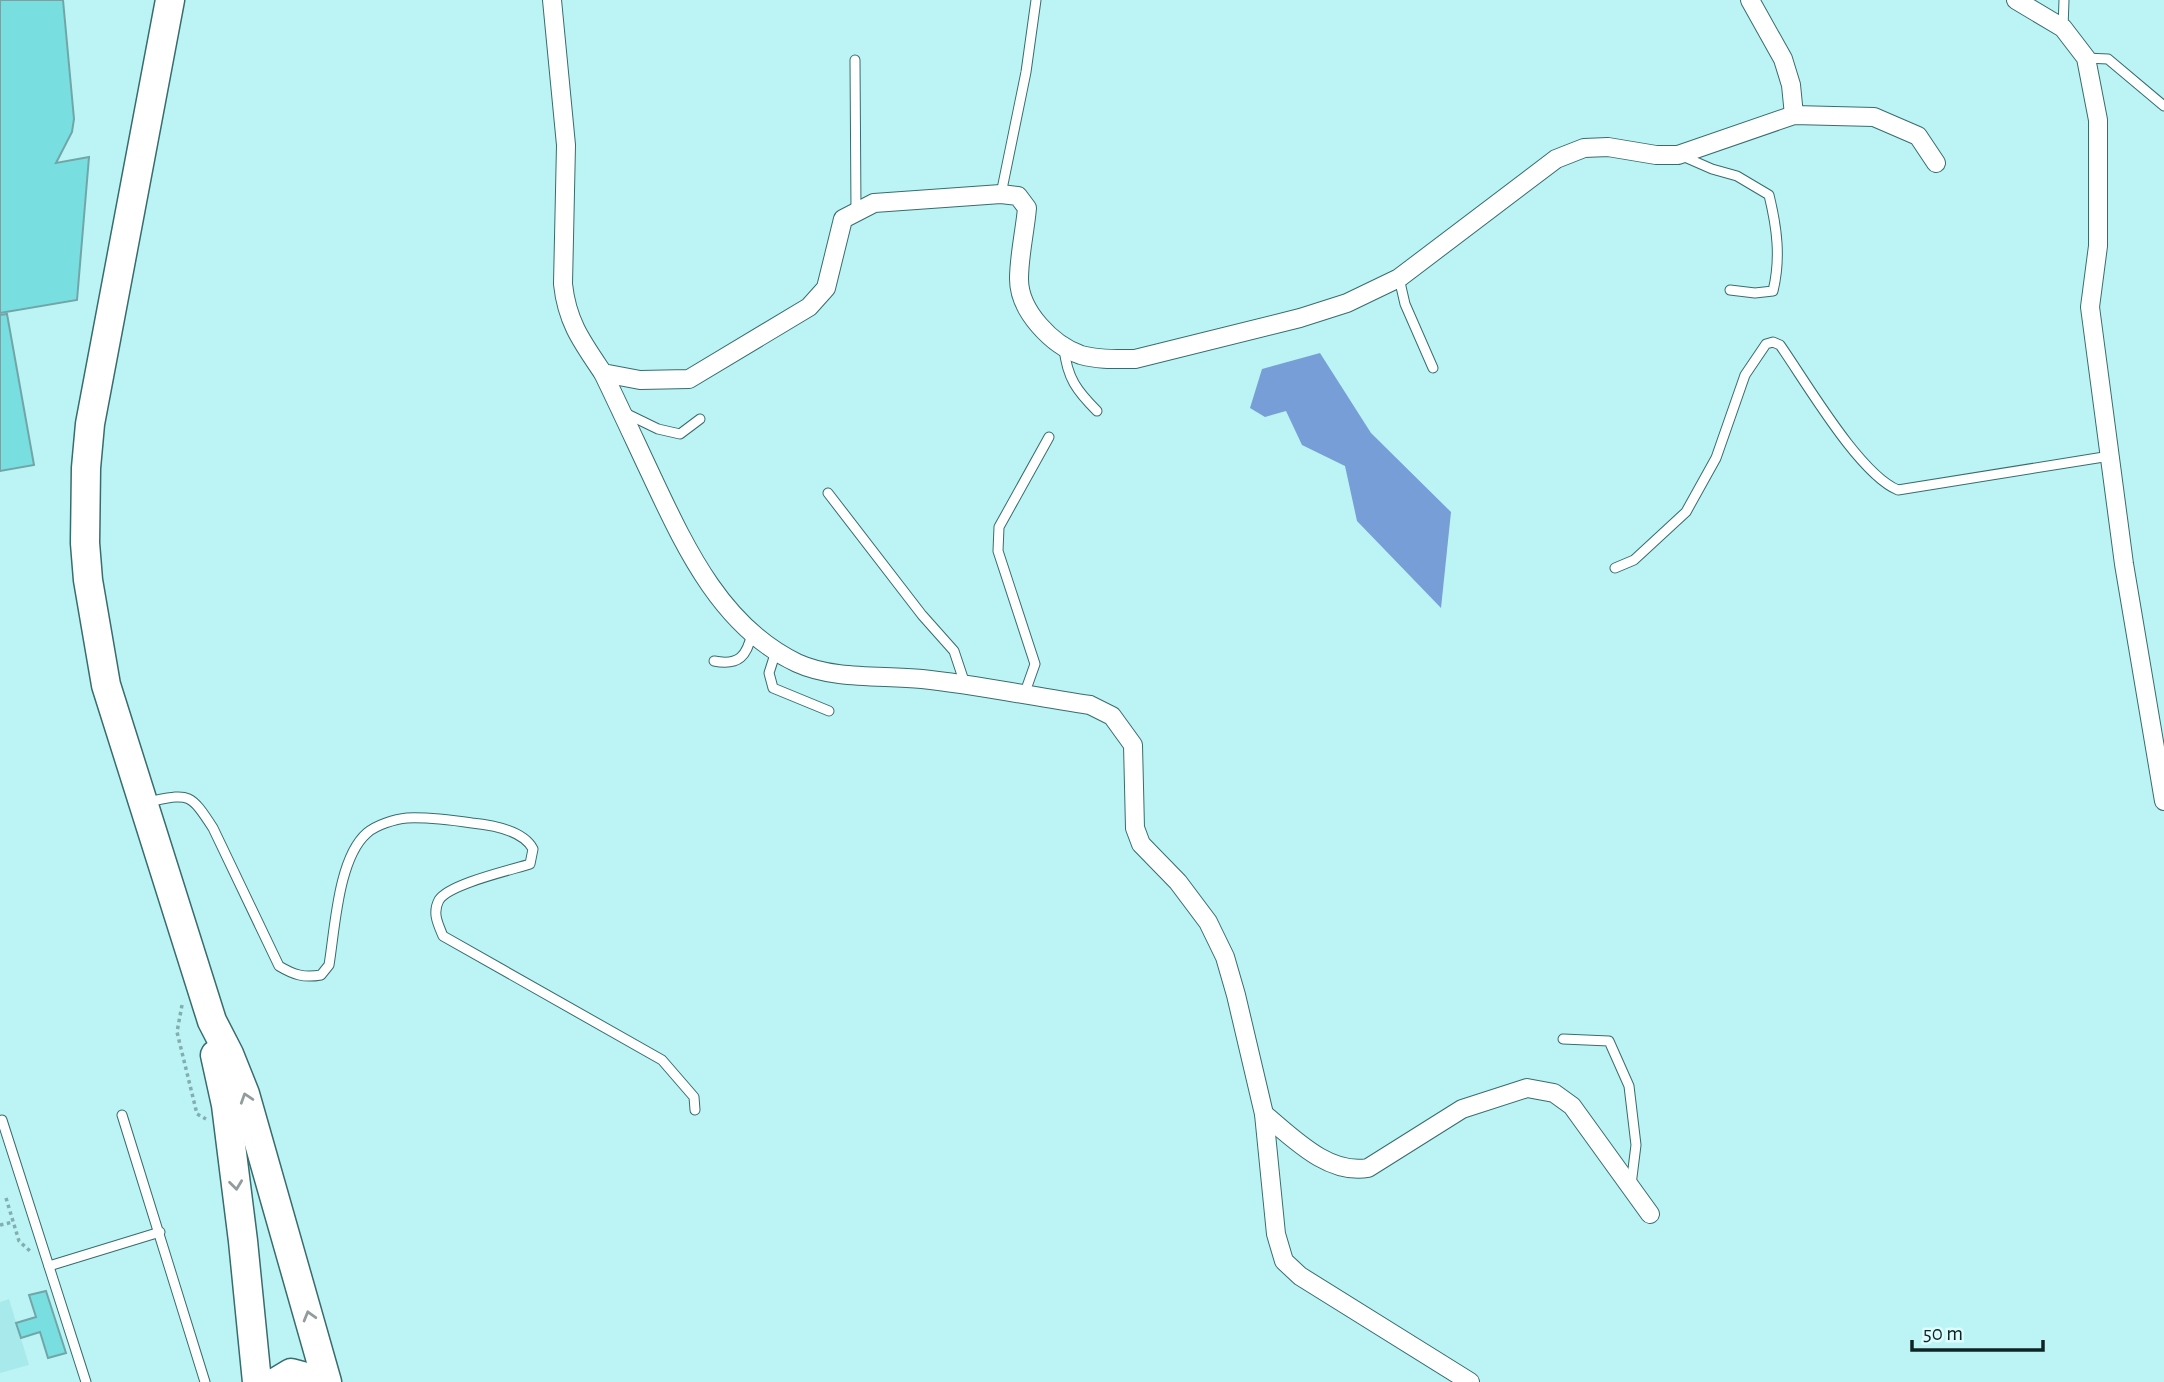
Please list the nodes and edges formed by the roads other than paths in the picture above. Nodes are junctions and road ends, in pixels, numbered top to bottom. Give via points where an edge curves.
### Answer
1 (170, 0) edge
2 (552, 0) edge
3 (1036, 0) edge
4 (1750, 0) edge
5 (2016, 0) edge
6 (2064, 0) edge
7 (2063, 28) junction
8 (2085, 58) junction
9 (855, 60) dead end
10 (2164, 106) edge
11 (1794, 116) junction
12 (1678, 155) junction
13 (1937, 163) dead end
14 (1002, 194) junction
15 (856, 211) junction
16 (1399, 278) junction
17 (1730, 290) dead end
18 (1064, 347) junction
19 (1433, 368) dead end
20 (603, 373) junction
21 (621, 411) junction
22 (1097, 411) dead end
23 (700, 419) dead end
24 (1049, 437) dead end
25 (2110, 456) junction
26 (828, 493) dead end
27 (1615, 568) dead end
28 (752, 633) junction
29 (776, 651) junction
30 (714, 661) dead end
31 (966, 686) junction
32 (1024, 695) junction
33 (829, 710) dead end
34 (2164, 801) edge
35 (143, 802) junction
36 (212, 1021) junction
37 (1563, 1039) dead end
38 (695, 1110) dead end
39 (1264, 1114) junction
40 (122, 1115) dead end
41 (2, 1120) dead end
42 (1630, 1187) junction
43 (1650, 1214) dead end
44 (160, 1232) junction
45 (49, 1266) junction
46 (86, 1382) edge
47 (205, 1382) edge
48 (257, 1382) edge
49 (276, 1382) edge
50 (313, 1382) edge
51 (327, 1382) edge
52 (1470, 1382) edge

1 - 35 main road via 90,424 85,495 88,580 106,685
2 - 20 street via 566,145 565,304 575,331
3 - 14 lane
4 - 11 street via 1783,59
5 - 7 street
6 - 7 lane
7 - 8 street
8 - 10 lane via 2108,59
8 - 25 street via 2098,120 2098,246 2090,307
9 - 15 lane
11 - 12 street
11 - 13 street via 1874,117 1918,136
12 - 16 street via 1608,147 1584,148 1556,159
12 - 17 lane via 1737,176 1769,195 1779,268 1773,291
14 - 15 street via 874,203
14 - 18 street via 1018,196 1027,208 1019,279 1022,297 1034,319
15 - 20 street via 843,219 826,288 809,307 688,379 640,380
16 - 18 street via 1347,303 1300,318 1135,359 1082,355
16 - 19 lane via 1405,304
18 - 22 lane via 1066,369
20 - 21 street
21 - 23 lane via 680,434
21 - 28 street via 687,552
24 - 32 lane via 999,527 998,551 1035,664
25 - 27 lane via 1898,490 1877,477 1850,447 1780,345 1773,342 1766,344 1745,375 1716,458 1686,512 1634,560
25 - 34 street
26 - 31 lane via 954,651
28 - 29 street
28 - 30 lane via 748,649 737,660
29 - 31 street via 823,672
29 - 33 lane via 769,673 773,688
31 - 32 street
32 - 39 street via 1090,705 1112,716 1133,745 1135,828 1141,844 1208,922 1225,957
35 - 36 main road
35 - 38 lane via 182,796 192,799 213,828 279,966 308,977 321,975 329,965 346,873 354,849 368,832 405,818 444,820 507,830 529,841 533,849 530,864 454,888 439,899 435,918 443,936 662,1060 694,1097
36 -> 48 main road via 243,1241
51 -> 36 main road via 245,1094
37 - 42 lane via 1609,1041 1629,1086 1636,1145
39 - 42 street via 1320,1158 1354,1170 1368,1168 1462,1110 1527,1088 1554,1093 1572,1106
39 - 52 street via 1276,1234 1284,1261 1300,1276
40 - 44 lane
41 - 45 lane
42 - 43 street
44 - 45 lane
44 - 47 lane
45 - 46 lane
49 - 50 main road via 291,1373

